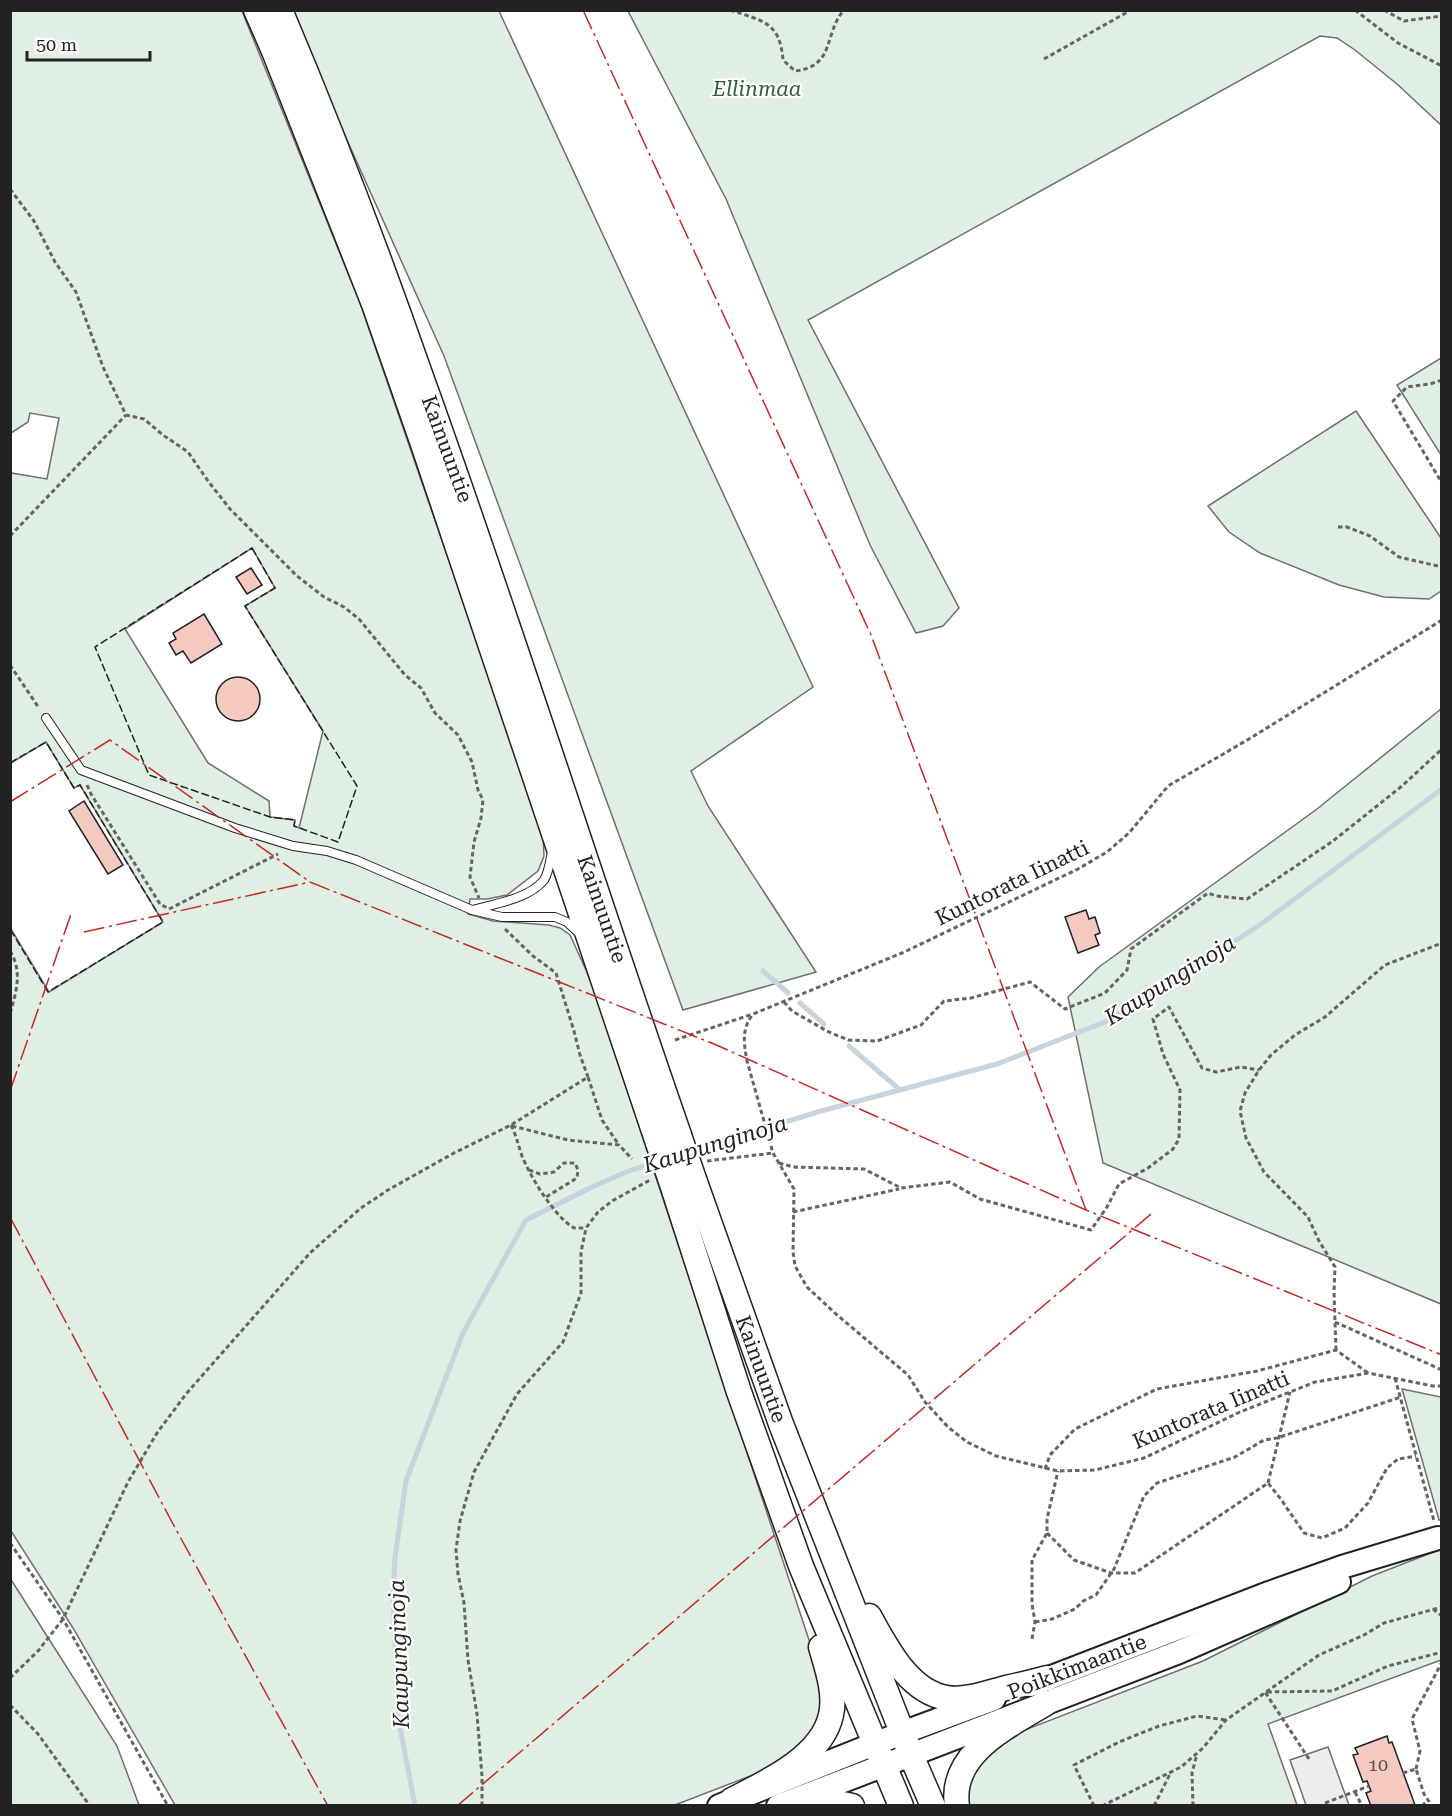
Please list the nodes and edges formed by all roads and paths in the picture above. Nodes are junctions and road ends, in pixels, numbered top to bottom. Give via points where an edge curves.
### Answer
1 (256, 10) edge
2 (279, 10) edge
3 (730, 10) edge
4 (844, 10) edge
5 (1131, 10) edge
6 (1355, 10) edge
7 (1384, 10) edge
8 (1442, 16) edge
9 (1044, 59) dead end
10 (1442, 66) edge
11 (10, 189) edge
12 (1442, 380) edge
13 (126, 415) junction
14 (1442, 483) edge
15 (1338, 527) dead end
16 (10, 536) edge
17 (1442, 567) edge
18 (1442, 620) edge
19 (10, 664) edge
20 (46, 718) joint
21 (1442, 749) edge
22 (81, 770) junction
23 (554, 836) junction
24 (293, 846) junction
25 (486, 910) junction
26 (1442, 943) edge
27 (592, 945) junction
28 (10, 951) edge
29 (784, 1002) junction
30 (10, 1014) edge
31 (753, 1014) junction
32 (675, 1040) dead end
33 (1258, 1070) junction
34 (588, 1077) junction
35 (511, 1125) junction
36 (669, 1139) junction
37 (619, 1145) junction
38 (632, 1159) dead end
39 (778, 1162) junction
40 (528, 1170) junction
41 (643, 1184) dead end
42 (685, 1186) junction
43 (901, 1188) junction
44 (546, 1197) junction
45 (793, 1212) junction
46 (586, 1228) junction
47 (1335, 1322) junction
48 (1335, 1350) junction
49 (1442, 1370) edge
50 (1368, 1373) junction
51 (1395, 1378) junction
52 (1442, 1386) edge
53 (1290, 1392) junction
54 (1401, 1397) junction
55 (1277, 1438) junction
56 (1416, 1456) junction
57 (1045, 1469) junction
58 (1058, 1471) junction
59 (1268, 1483) junction
60 (819, 1522) junction
61 (788, 1529) junction
62 (1047, 1533) junction
63 (1440, 1537) edge
64 (10, 1543) edge
65 (1111, 1573) junction
66 (1442, 1607) edge
67 (1434, 1609) junction
68 (1442, 1616) edge
69 (63, 1619) junction
70 (1035, 1622) junction
71 (1032, 1639) dead end
72 (1442, 1652) edge
73 (1442, 1662) edge
74 (10, 1678) edge
75 (1047, 1678) junction
76 (1265, 1692) junction
77 (1046, 1702) junction
78 (10, 1705) edge
79 (1226, 1720) junction
80 (902, 1733) junction
81 (874, 1744) junction
82 (1197, 1753) junction
83 (911, 1755) junction
84 (1310, 1759) dead end
85 (883, 1766) junction
86 (1416, 1769) junction
87 (1172, 1771) junction
88 (1403, 1773) dead end
89 (1369, 1786) dead end
90 (1355, 1792) junction
91 (1428, 1800) junction
92 (726, 1803) edge
93 (1325, 1803) dead end
94 (90, 1806) edge
95 (168, 1806) edge
96 (482, 1806) edge
97 (778, 1806) edge
98 (812, 1806) edge
99 (852, 1806) edge
100 (900, 1806) edge
101 (933, 1806) edge
102 (957, 1806) edge
103 (1094, 1806) edge
104 (1102, 1806) edge
105 (1155, 1806) edge
106 (1193, 1806) edge
107 (1362, 1806) edge
108 (1422, 1806) edge
109 (1432, 1806) edge

1 - 23 highway, Kainuuntie via 374,304
2 - 36 highway, Kainuuntie via 370,233 468,506 578,839
3 - 4 path via 771,26 781,42 783,60 795,71 808,69 824,57
5 - 9 path
6 - 10 path via 1398,43
7 - 8 path via 1404,21
11 - 13 path via 76,292 103,367
12 - 14 path via 1407,387 1393,401
13 - 16 path
13 - 25 path via 144,419 188,452 230,509 297,576 359,619 458,735 472,762 483,800 470,877
15 - 17 path via 1370,536 1399,557
18 - 29 path, Kuntorata Iinatti via 1168,786 1129,833 1078,869 902,953
19 - 20 path
20 - 22 lane
21 - 29 path via 1333,841 1247,899 1208,892 1131,949 1126,970 1105,993 1065,1009 1030,982 944,1001 921,1025 877,1041 848,1040 792,1011
22 - 24 lane
22 - 24 path via 91,794 160,904 169,909
23 - 25 lane via 544,880 531,891
23 - 27 highway, Kainuuntie
24 - 25 lane via 356,860 472,910
25 - 27 lane via 502,917 555,917 567,922
25 - 34 path via 556,973
26 - 33 path via 1385,965 1325,1017 1271,1054
27 - 36 highway, Kainuuntie
28 - 30 path via 18,974
29 - 31 path, Kuntorata Iinatti
31 - 32 path, Kuntorata Iinatti
31 - 39 path, Kuntorata Iinatti via 744,1030 744,1047
33 - 43 path via 1241,1067 1216,1072 1202,1068 1169,1007 1154,1019 1163,1054 1180,1090 1179,1139 1173,1149 1119,1184 1091,1230 980,1199 950,1182
33 - 47 path via 1240,1111 1246,1138 1264,1172 1308,1217 1335,1267
34 - 35 path
34 - 37 path via 602,1120
35 - 37 path via 584,1143
35 - 40 path
35 - 69 path via 388,1190 310,1253 186,1394 157,1433 128,1482
36 - 42 highway, Kainuuntie, bridge
37 - 38 path
39 - 43 path via 794,1167 864,1169
39 - 45 path, Kuntorata Iinatti via 794,1189
40 - 44 path
40 - 44 path via 540,1174 554,1172 564,1163 575,1163 577,1178
41 - 46 path via 605,1206
42 - 60 highway, Kainuuntie
42 - 61 highway, Kainuuntie via 740,1392
43 - 45 path
44 - 46 path via 564,1222 574,1228
45 - 57 path, Kuntorata Iinatti via 795,1266 807,1287 908,1375 925,1402 967,1442 996,1456
46 - 96 path via 580,1252 581,1293 563,1342 517,1394 474,1472 460,1521 456,1550 477,1714
47 - 48 path
47 - 49 path
48 - 50 path
48 - 57 path via 1257,1371 1157,1389 1075,1430 1050,1455
50 - 51 path, Kuntorata Iinatti
50 - 53 path, Kuntorata Iinatti via 1315,1382
51 - 52 path, Kuntorata Iinatti
51 - 54 path
53 - 55 path
53 - 58 path, Kuntorata Iinatti via 1144,1458 1095,1470
54 - 55 path
54 - 56 path
55 - 59 path
55 - 65 path via 1264,1440 1235,1457 1157,1483 1144,1496
56 - 59 path via 1398,1459 1387,1468 1360,1512 1345,1527 1322,1538 1304,1533
56 - 63 path
57 - 58 path, Kuntorata Iinatti
58 - 62 path
59 - 65 path via 1135,1573
60 - 75 highway via 884,1642 916,1684 932,1694 964,1698
60 - 80 highway, Kainuuntie
61 - 81 highway, Kainuuntie
61 - 92 highway via 829,1678 831,1714 826,1732 815,1747 773,1778
62 - 65 path via 1074,1560
62 - 70 path via 1032,1560
63 - 75 main road, Poikkimaantie via 1279,1589
63 - 77 main road, Poikkimaantie via 1179,1652
64 - 69 path
65 - 70 path via 1095,1595 1075,1609
66 - 67 path
67 - 68 path
67 - 76 path via 1384,1623 1319,1655
69 - 74 path
69 - 95 path
70 - 71 path
72 - 76 path via 1388,1666 1332,1691
73 - 86 path via 1412,1719 1420,1750
75 - 80 main road, Poikkimaantie
76 - 79 path
76 - 84 path
77 - 83 main road, Poikkimaantie
77 - 102 highway via 975,1752 958,1783
78 - 94 path via 38,1734
79 - 82 path
79 - 103 path via 1197,1716 1159,1726 1074,1765
80 - 81 main road, Poikkimaantie
80 - 83 highway, Kainuuntie
81 - 85 highway, Kainuuntie
81 - 92 main road, Poikkimaantie
82 - 87 path
82 - 106 path via 1192,1773
83 - 85 main road, Poikkimaantie
83 - 101 highway, Kainuuntie
85 - 97 main road, Poikkimaantie
85 - 100 highway, Kainuuntie
86 - 88 path
86 - 91 path
87 - 104 path
87 - 105 path
89 - 90 path
90 - 93 path
90 - 107 path
91 - 108 path
91 - 109 path
98 - 99 highway via 833,1802

